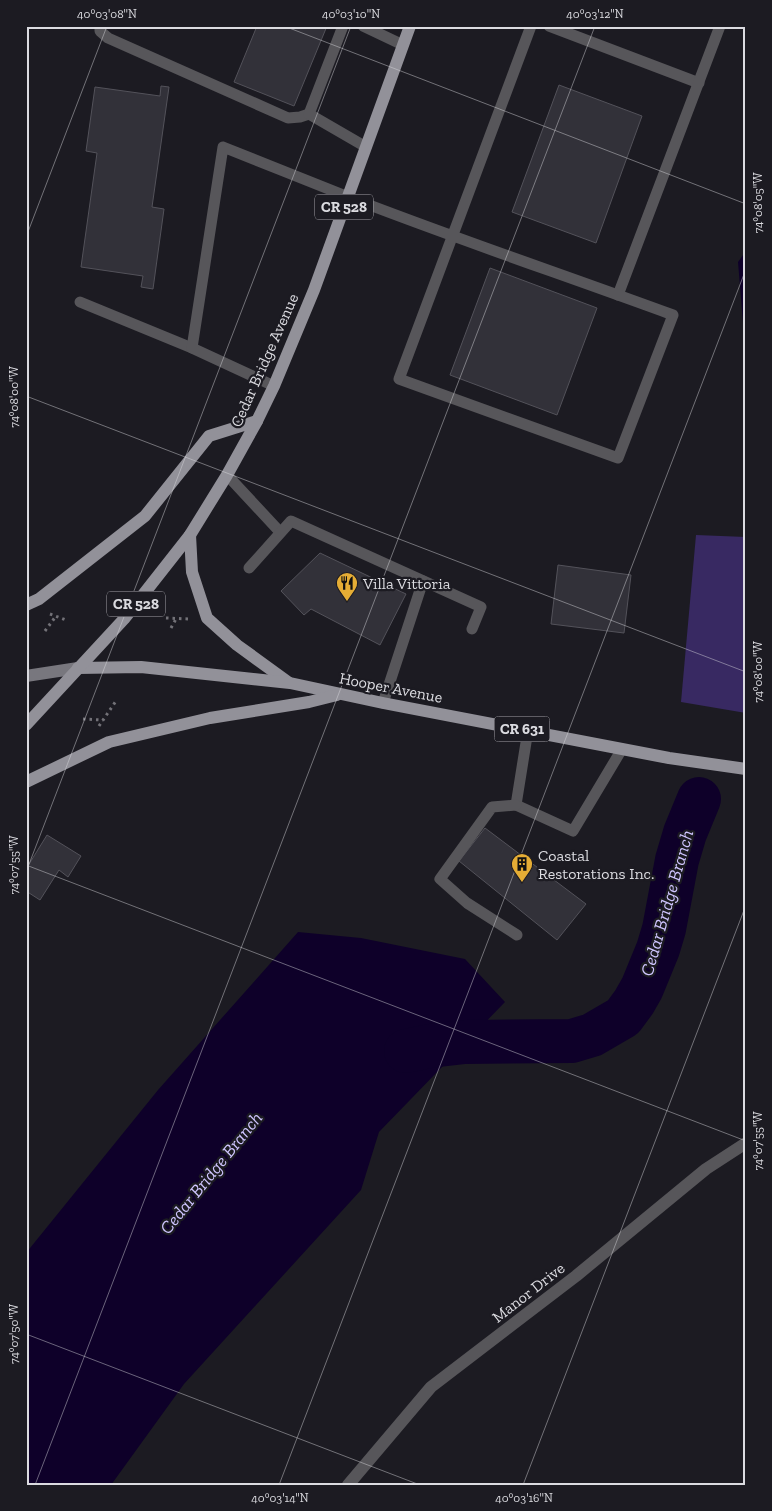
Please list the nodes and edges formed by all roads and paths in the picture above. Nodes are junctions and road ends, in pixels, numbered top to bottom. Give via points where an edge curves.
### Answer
1 (100, 26) edge
2 (343, 26) edge
3 (364, 26) edge
4 (410, 26) edge
5 (531, 26) edge
6 (549, 26) edge
7 (720, 26) edge
8 (403, 45) junction
9 (699, 83) junction
10 (309, 114) junction
11 (366, 147) junction
12 (348, 197) junction
13 (452, 235) junction
14 (618, 295) junction
15 (80, 302) dead end
16 (192, 348) junction
17 (274, 386) junction
18 (257, 421) junction
19 (227, 475) junction
20 (280, 532) junction
21 (190, 535) junction
22 (249, 568) dead end
23 (423, 581) junction
24 (26, 605) edge
25 (43, 611) dead end
26 (56, 616) junction
27 (166, 618) dead end
28 (177, 618) junction
29 (189, 619) dead end
30 (66, 620) dead end
31 (171, 628) dead end
32 (472, 629) dead end
33 (45, 631) dead end
34 (78, 668) junction
35 (26, 676) edge
36 (290, 683) junction
37 (342, 694) junction
38 (116, 701) dead end
39 (383, 703) junction
40 (83, 718) dead end
41 (103, 720) junction
42 (26, 725) edge
43 (98, 727) dead end
44 (528, 730) junction
45 (622, 749) junction
46 (746, 769) edge
47 (26, 782) edge
48 (516, 805) junction
49 (517, 935) dead end
50 (746, 1143) edge
51 (348, 1485) edge

1 - 10 lane via 100,31 108,38 288,118
2 - 10 lane
3 - 8 lane
4 - 8 main road, Cedar Bridge Avenue / CR 528
5 - 13 lane
6 - 9 lane
7 - 9 lane
8 - 11 main road, Cedar Bridge Avenue / CR 528
9 - 14 lane
10 - 11 lane
11 - 12 main road, Cedar Bridge Avenue / CR 528
12 - 13 lane
12 - 16 lane via 223,147
12 - 17 main road, Cedar Bridge Avenue / CR 528
13 - 14 lane
13 - 14 lane via 398,379 618,458 673,315
15 - 16 lane
16 - 17 lane
17 - 18 main road, Cedar Bridge Avenue / CR 528
18 - 19 main road, Cedar Bridge Avenue / CR 528
18 - 24 main road via 210,436 145,516 39,599
19 - 20 lane
19 - 21 main road, Cedar Bridge Avenue / CR 528
20 - 22 lane
20 - 23 lane via 290,521
21 - 34 main road, Cedar Bridge Avenue / CR 528 via 124,619
21 - 36 main road via 192,572 207,618 237,645
23 - 32 lane via 481,607
23 - 39 lane
25 - 26 path
26 - 30 path
26 - 33 path
27 - 28 path
28 - 29 path
28 - 31 path
34 - 35 main road, Hooper Avenue / CR 631
34 - 36 main road, Hooper Avenue / CR 631 via 141,667
34 - 42 main road, CR 528
36 - 37 main road, Hooper Avenue / CR 631
37 - 39 main road, Hooper Avenue / CR 631
37 - 47 main road via 210,718 109,742
38 - 41 path
39 - 44 main road, Hooper Avenue / CR 631
40 - 41 path
41 - 43 path
44 - 45 main road, Hooper Avenue / CR 631
44 - 48 lane
45 - 46 main road, Hooper Avenue / CR 631
45 - 48 lane via 573,831
48 - 49 lane via 492,807 440,879 467,902
50 - 51 street, Manor Drive via 706,1169 576,1276 431,1387

